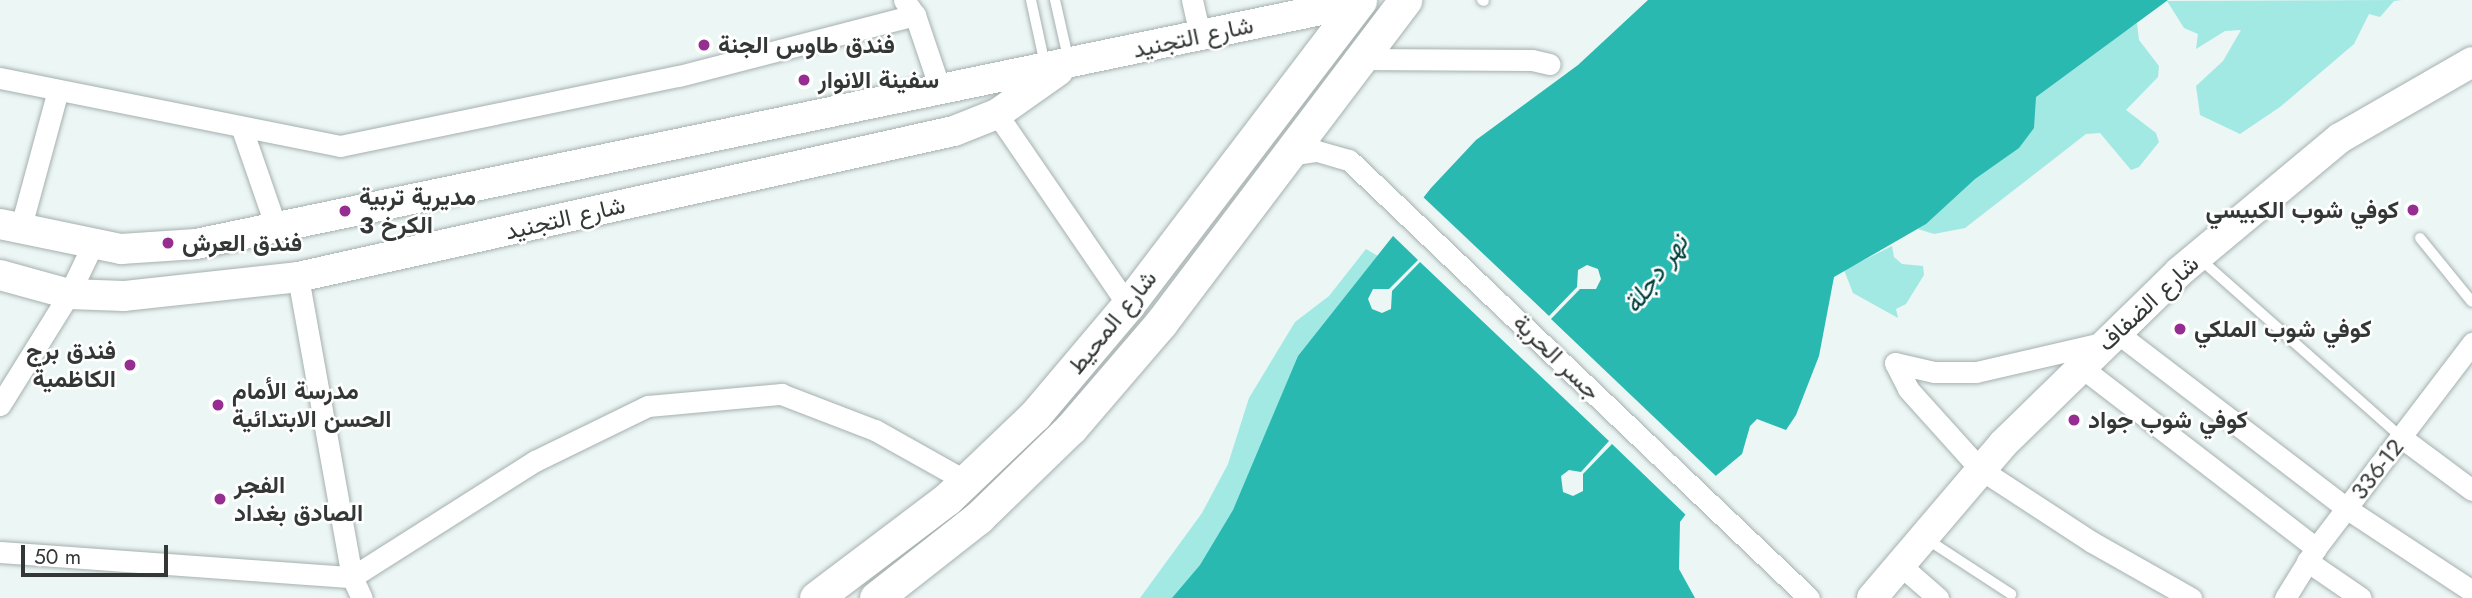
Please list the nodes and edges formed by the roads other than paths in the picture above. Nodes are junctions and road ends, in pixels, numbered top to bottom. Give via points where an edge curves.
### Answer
1 (1031, 0) edge
2 (1055, 0) edge
3 (1192, 0) edge
4 (1405, 0) edge
5 (1359, 1) edge
6 (1299, 7) edge
7 (910, 8) edge
8 (1200, 36) junction
9 (1361, 59) junction
10 (2472, 62) edge
11 (1550, 64) dead end
12 (1057, 66) junction
13 (0, 78) edge
14 (940, 89) junction
15 (58, 90) junction
16 (997, 114) junction
17 (242, 129) junction
18 (1261, 130) junction
19 (1289, 153) junction
20 (1233, 168) junction
21 (1263, 188) junction
22 (10, 227) edge
23 (277, 230) junction
24 (2420, 238) dead end
25 (92, 246) junction
26 (2197, 256) junction
27 (0, 275) edge
28 (298, 277) junction
29 (69, 294) junction
30 (2472, 302) edge
31 (1128, 305) junction
32 (2111, 337) junction
33 (2472, 343) edge
34 (2081, 367) junction
35 (0, 405) edge
36 (2402, 438) junction
37 (1980, 470) junction
38 (966, 481) junction
39 (2472, 490) edge
40 (2346, 508) junction
41 (1923, 537) junction
42 (0, 552) edge
43 (2311, 555) junction
44 (1899, 564) junction
45 (855, 570) junction
46 (352, 577) junction
47 (2472, 591) edge
48 (2011, 594) dead end
49 (825, 597) edge
50 (362, 598) edge
51 (876, 598) edge
52 (1810, 598) edge
53 (1872, 598) edge
54 (1938, 598) edge
55 (2191, 598) edge
56 (2285, 598) edge
57 (2361, 598) edge

1 - 12 lane
2 - 12 lane
3 - 8 street
4 - 9 main road, شارع المحيط
5 - 6 street, شارع التجنيد
5 - 18 main road, شارع المحيط
6 - 8 street, شارع التجنيد
7 - 14 street
7 - 17 street via 679,76 340,146
8 - 12 street, شارع التجنيد
9 - 11 street via 1532,60
9 - 19 main road, شارع المحيط
10 - 26 street, شارع الضفاف via 2340,138
12 - 14 street, شارع التجنيد
12 - 16 street, شارع التجنيد
13 - 15 street
14 - 23 street, شارع التجنيد
15 - 17 street
15 - 22 street
16 - 28 street, شارع التجنيد via 954,131
16 - 31 street
17 - 23 street
18 - 19 main road via 1269,146
18 - 20 main road, شارع المحيط
19 - 21 main road, شارع المحيط
19 - 52 street, جسر الحرية via 1317,150 1349,160
20 - 21 main road via 1254,172
20 - 31 main road, شارع المحيط
21 - 51 main road, شارع المحيط via 1161,323 1072,428 978,518
22 - 25 street, شارع التجنيد
23 - 25 street, شارع التجنيد via 152,249
24 - 30 lane
25 - 29 street
26 - 32 street, شارع الضفاف
26 - 36 lane
27 - 29 street, شارع التجنيد
28 - 29 street, شارع التجنيد via 124,296
28 - 46 street
29 - 35 street
31 - 38 main road, شارع المحيط via 1035,415
32 - 34 street, شارع الضفاف
32 - 37 street via 1976,372 1934,372 1895,363 1915,399
32 - 40 street
33 - 36 street, 336-12 via 2446,371
34 - 37 street, شارع الضفاف
34 - 43 street
36 - 39 street
36 - 40 street, 336-12
37 - 41 street, شارع الضفاف
37 - 55 street
38 - 45 main road, شارع المحيط
38 - 46 street via 875,430 781,394 648,406 534,461
40 - 43 street, 336-12
40 - 47 street
41 - 44 street, شارع الضفاف
41 - 48 lane
42 - 46 street
43 - 56 street, 336-12
43 - 57 street
44 - 53 street, شارع الضفاف
44 - 54 street
45 - 49 main road, شارع المحيط
45 - 51 main road via 858,587
46 - 50 street

